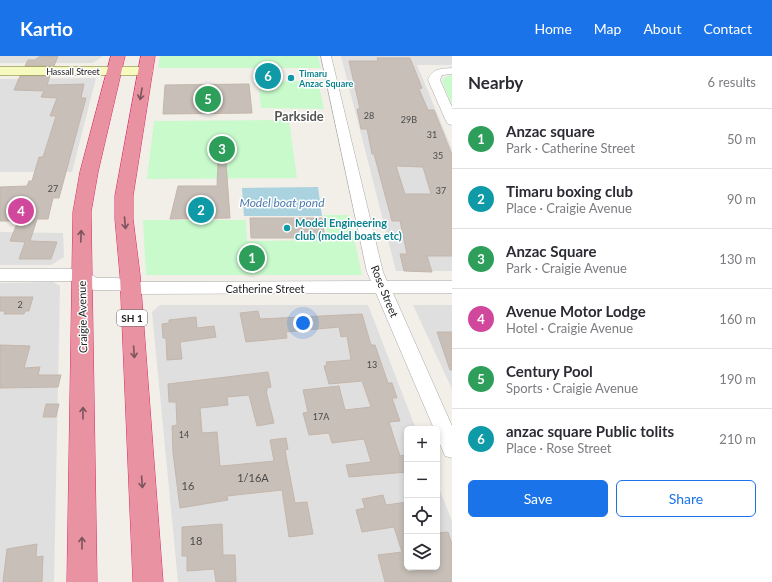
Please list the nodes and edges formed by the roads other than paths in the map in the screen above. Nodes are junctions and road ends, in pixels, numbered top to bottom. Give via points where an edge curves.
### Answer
1 (326, 56) edge
2 (116, 63) edge
3 (147, 63) edge
4 (0, 71) edge
5 (452, 71) edge
6 (452, 121) edge
7 (0, 275) edge
8 (81, 275) junction
9 (382, 287) junction
10 (452, 287) edge
11 (130, 288) junction
12 (452, 449) edge
13 (82, 582) edge
14 (148, 582) edge

1 - 9 street, Rose Street via 375,272
2 - 3 street, Hassall Street
2 - 4 street, Hassall Street
8 -> 2 highway, Craigie Avenue via 84,194
3 -> 11 highway, SH 1 via 124,196
5 - 6 street via 439,72 434,80
7 - 8 street
8 - 11 street, Catherine Street via 94,284 118,284
13 -> 8 highway, Craigie Avenue
9 - 10 street, Catherine Street
9 - 11 street, Catherine Street
9 - 12 street, Rose Street
11 -> 14 highway, SH 1

